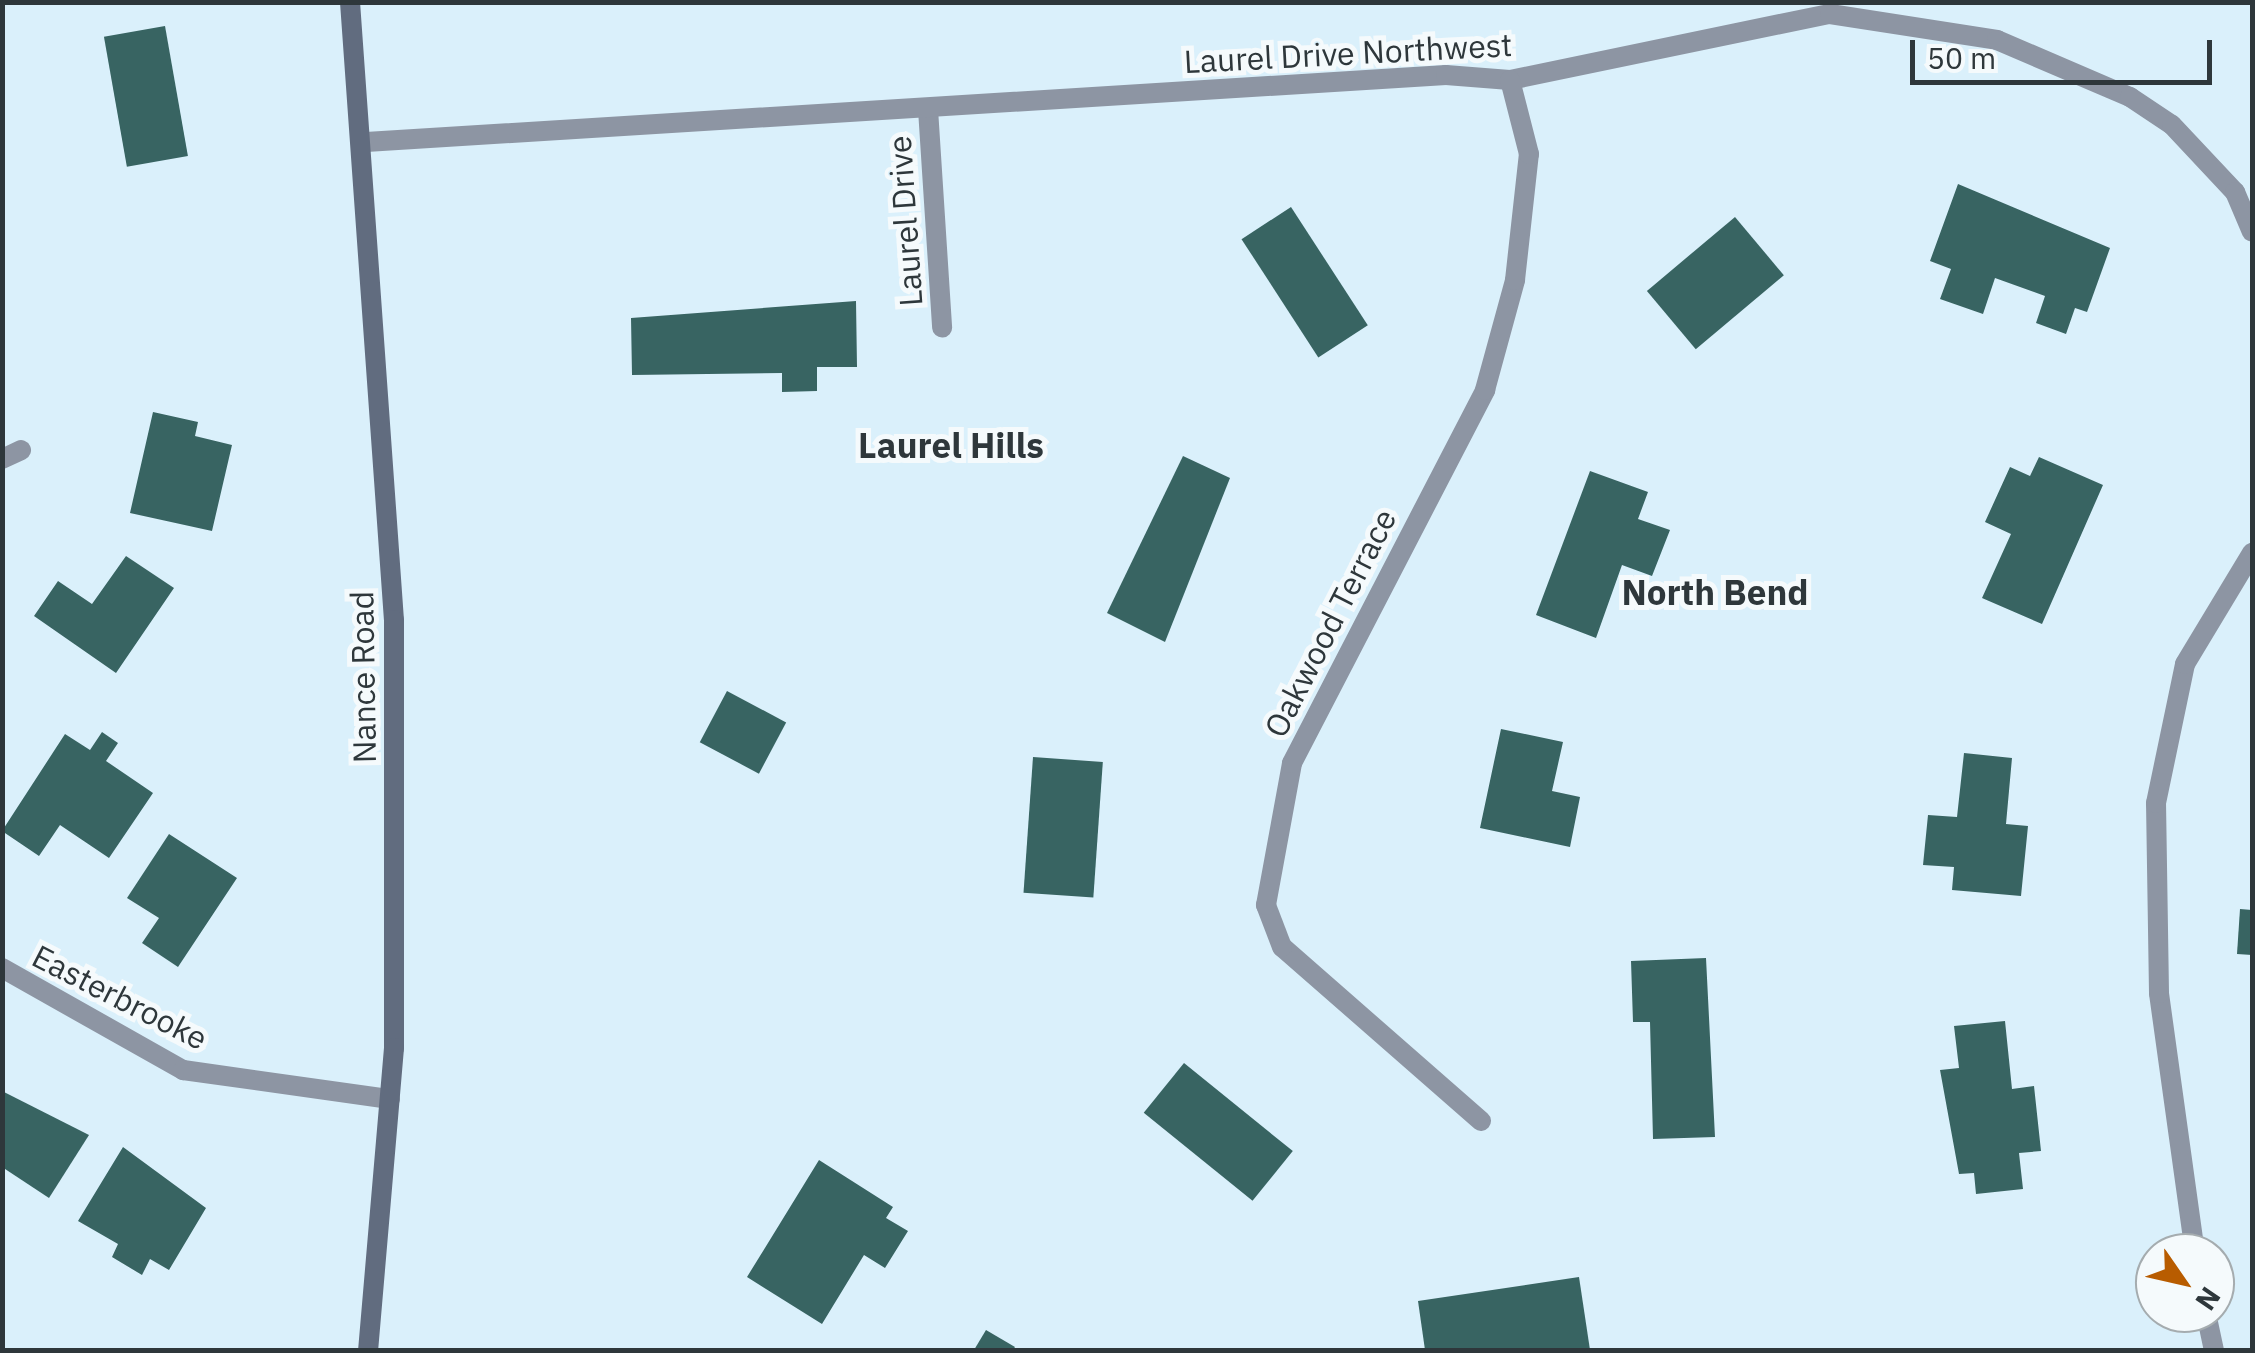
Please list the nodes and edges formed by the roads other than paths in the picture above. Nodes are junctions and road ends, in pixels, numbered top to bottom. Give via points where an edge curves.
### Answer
1 (350, 2) edge
2 (1510, 80) junction
3 (928, 109) junction
4 (366, 142) junction
5 (2252, 232) edge
6 (942, 328) dead end
7 (2252, 553) edge
8 (2, 968) edge
9 (390, 1099) junction
10 (1481, 1121) dead end
11 (2192, 1233) edge
12 (368, 1350) edge

1 - 4 street, Nance Road
2 - 3 street, Laurel Drive Northwest via 1446,75
2 - 5 street, Laurel Drive Northwest via 1830,14 1997,40 2130,97 2172,125 2235,192
2 - 10 street, Oakwood Terrace via 1529,154 1515,280 1485,390 1292,763 1266,905 1282,947
3 - 4 street, Laurel Drive Northwest
3 - 6 street, Laurel Drive
4 - 9 street, Nance Road via 394,620
7 - 11 street via 2184,664 2156,803 2159,992
8 - 9 street, Easterbrooke via 184,1070
9 - 12 street, Nance Road

